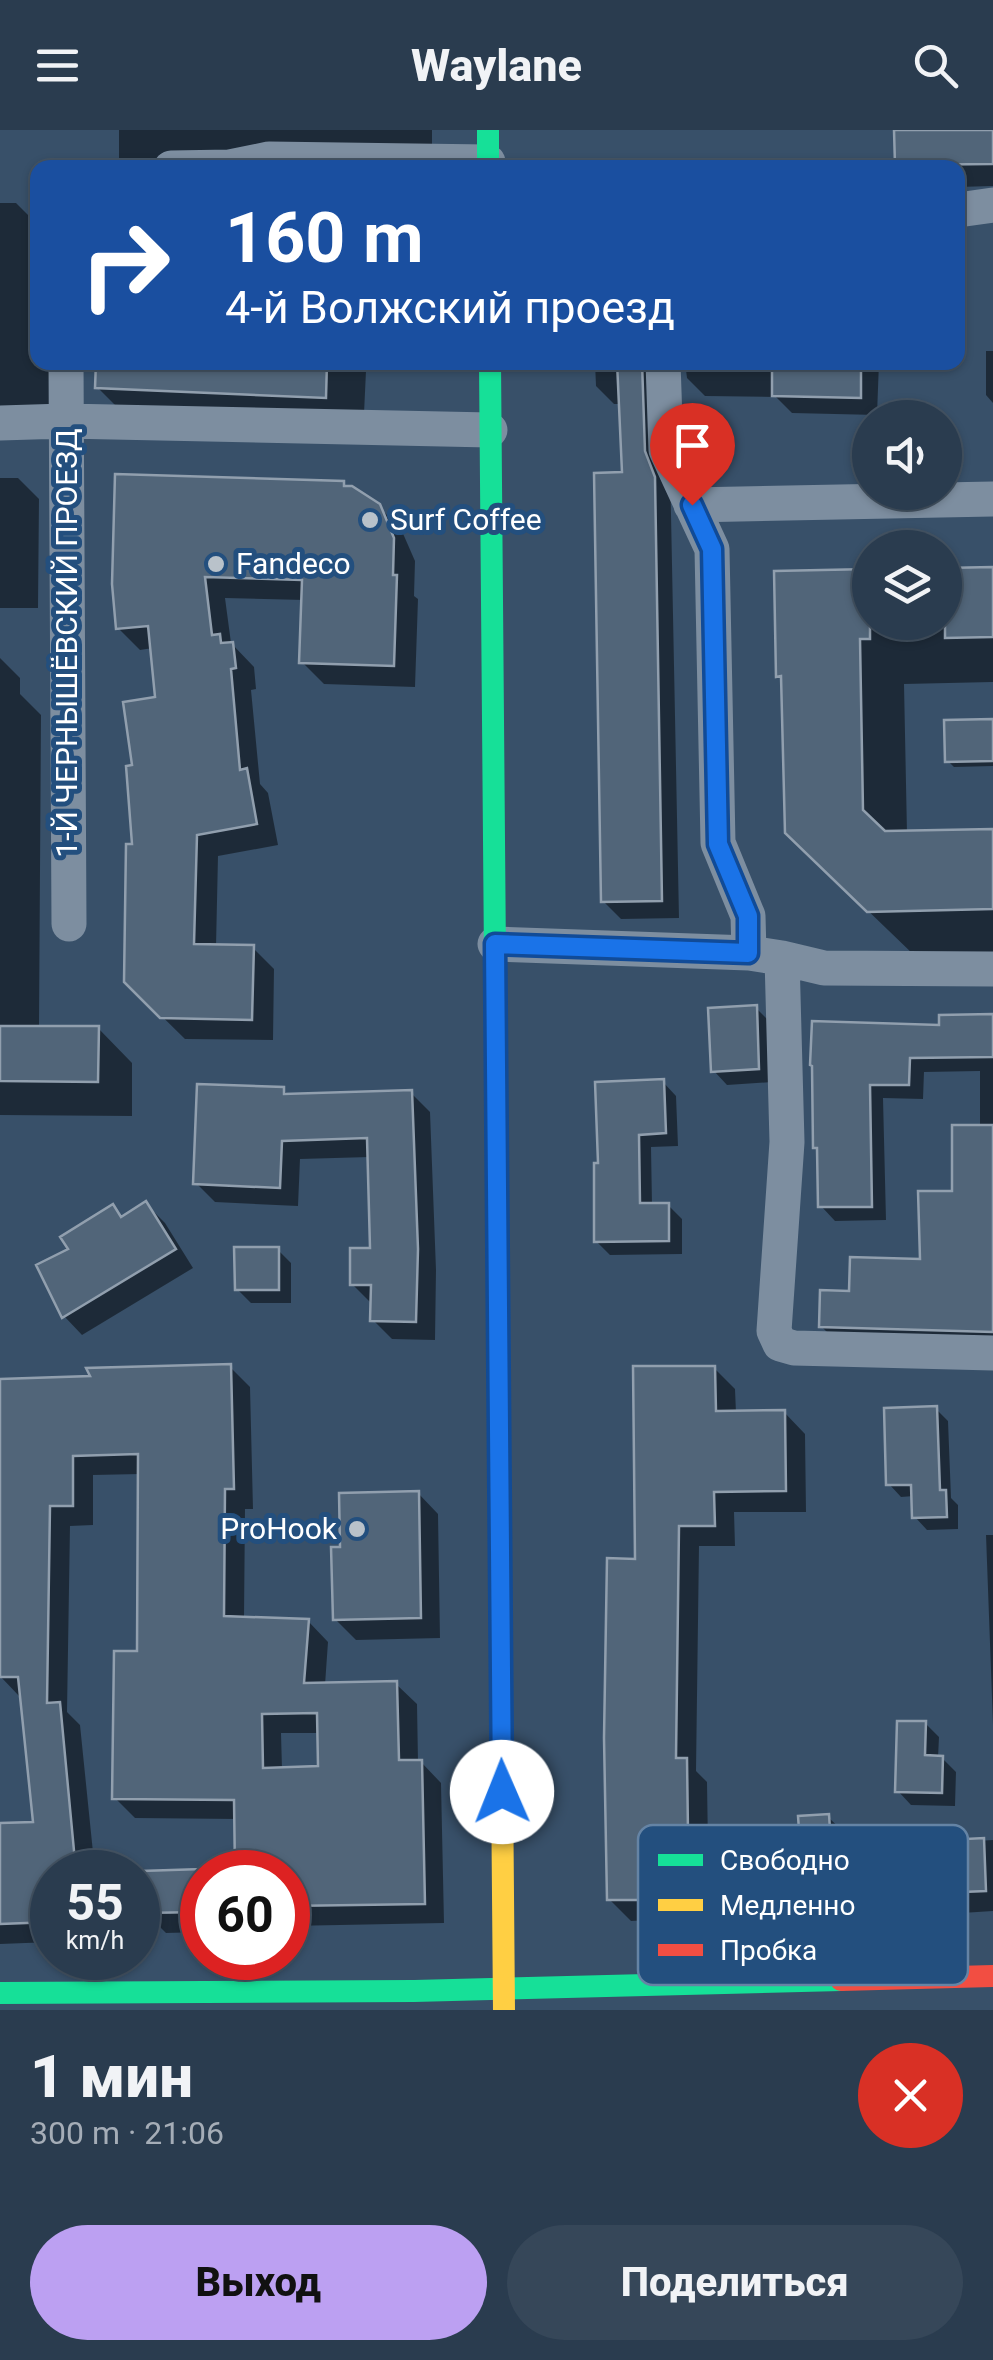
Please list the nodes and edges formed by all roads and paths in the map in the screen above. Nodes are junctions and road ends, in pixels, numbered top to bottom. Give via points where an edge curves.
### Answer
1 (488, 153) edge
2 (261, 160) edge
3 (993, 205) edge
4 (965, 209) edge
5 (66, 370) edge
6 (490, 370) edge
7 (663, 370) edge
8 (65, 421) junction
9 (0, 423) edge
10 (490, 430) junction
11 (993, 499) edge
12 (692, 505) junction
13 (70, 924) dead end
14 (495, 944) junction
15 (765, 956) junction
16 (993, 969) edge
17 (993, 1353) edge
18 (993, 1976) edge
19 (968, 1977) edge
20 (802, 1985) edge
21 (0, 1993) edge
22 (504, 1999) edge

1 - 2 street
3 - 4 street
5 - 8 street, 1-Й ЧЕРНЫШЁВСКИЙ ПРОЕЗД
6 - 10 main road
7 - 12 street via 666,450
8 - 9 street
8 - 10 street
8 - 13 street, 1-Й ЧЕРНЫШЁВСКИЙ ПРОЕЗД
10 - 14 main road
11 - 12 street
12 - 15 street via 712,549 718,844
14 - 15 street
14 - 22 main road
15 - 16 street via 824,968
15 - 17 street via 787,1142 774,1332 780,1344
18 - 19 main road
20 - 22 main road
21 - 22 main road

